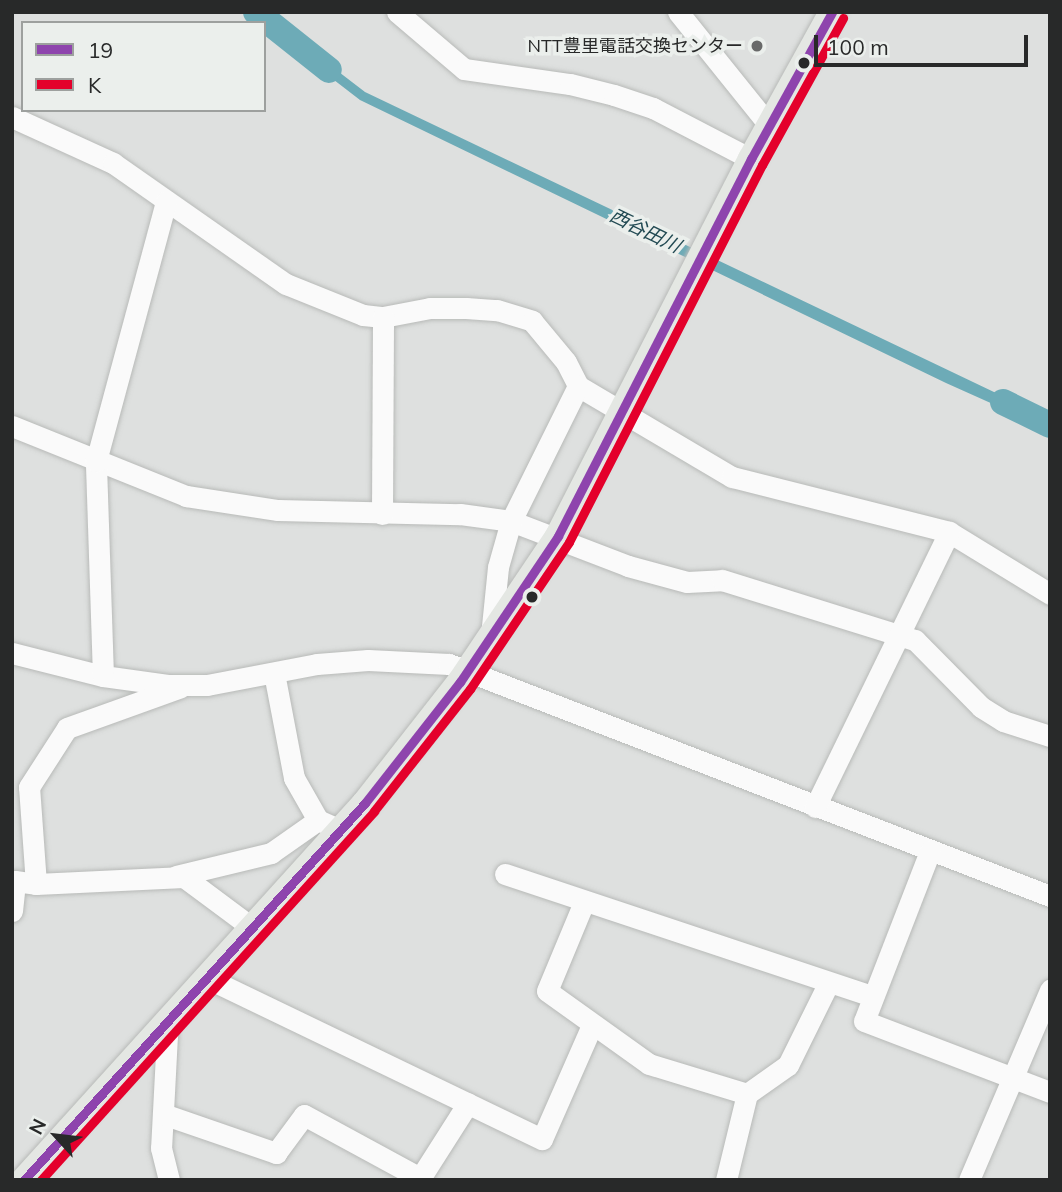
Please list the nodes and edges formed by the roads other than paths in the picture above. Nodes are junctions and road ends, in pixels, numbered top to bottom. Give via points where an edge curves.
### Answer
1 (397, 12) edge
2 (678, 12) edge
3 (832, 12) edge
4 (12, 117) edge
5 (769, 125) junction
6 (751, 159) junction
7 (166, 201) junction
8 (383, 317) junction
9 (578, 386) junction
10 (623, 412) junction
11 (12, 425) edge
12 (96, 461) junction
13 (382, 514) junction
14 (511, 521) junction
15 (949, 533) junction
16 (558, 536) junction
17 (1050, 594) edge
18 (899, 635) junction
19 (491, 636) junction
20 (12, 653) edge
21 (468, 671) junction
22 (274, 673) junction
23 (103, 676) junction
24 (182, 685) junction
25 (1050, 736) edge
26 (815, 807) junction
27 (329, 825) junction
28 (930, 852) junction
29 (505, 874) dead end
30 (175, 876) junction
31 (36, 884) junction
32 (1050, 896) edge
33 (584, 902) junction
34 (12, 911) edge
35 (251, 927) junction
36 (205, 977) junction
37 (828, 984) junction
38 (1050, 990) edge
39 (872, 996) junction
40 (592, 1025) junction
41 (159, 1028) junction
42 (1012, 1078) junction
43 (1050, 1092) edge
44 (747, 1094) junction
45 (468, 1103) junction
46 (163, 1114) junction
47 (419, 1179) edge
48 (24, 1180) edge
49 (169, 1180) edge
50 (726, 1180) edge
51 (969, 1180) edge

1 - 6 street via 464,69 614,95 653,108
2 - 5 street
3 - 5 main road
4 - 7 street via 113,163
5 - 6 main road
6 - 10 main road
7 - 8 street via 286,285 363,315
7 - 12 street
8 - 9 street via 430,308 466,308 497,310 531,321 566,362
8 - 13 street
9 - 10 street
9 - 14 street
10 - 15 street via 732,477
10 - 16 main road
11 - 12 street
12 - 13 street via 186,496 225,504
12 - 23 street
13 - 14 street via 460,514
14 - 16 street
14 - 19 street via 498,567
15 - 17 street
15 - 18 street
16 - 18 street via 628,566 687,582 722,580
16 - 19 main road
18 - 25 street via 915,640 982,707 1003,721
18 - 26 street
19 - 21 main road
20 - 23 street
21 - 22 street via 437,661 392,659
21 - 26 street
21 - 27 main road via 408,752
22 - 24 street
22 - 27 street via 294,778
23 - 24 street
24 - 31 street via 177,691 67,728 29,787 26,802
26 - 28 street
27 - 30 street via 271,853
27 - 35 main road
28 - 32 street
28 - 39 street
29 - 33 street
30 - 31 street
30 - 35 street via 200,885
31 - 34 street via 15,881
33 - 37 street
33 - 40 street via 547,991
35 - 36 main road
36 - 41 main road
36 - 45 street
37 - 39 street
37 - 44 street via 788,1065
38 - 42 street
39 - 42 street via 864,1021
40 - 44 street via 649,1064
40 - 45 street via 542,1139
41 - 46 street via 167,1035
41 - 48 main road
42 - 43 street
42 - 51 street
44 - 50 street
45 - 47 street
46 - 47 street via 276,1153 304,1115
46 - 49 street via 161,1148

